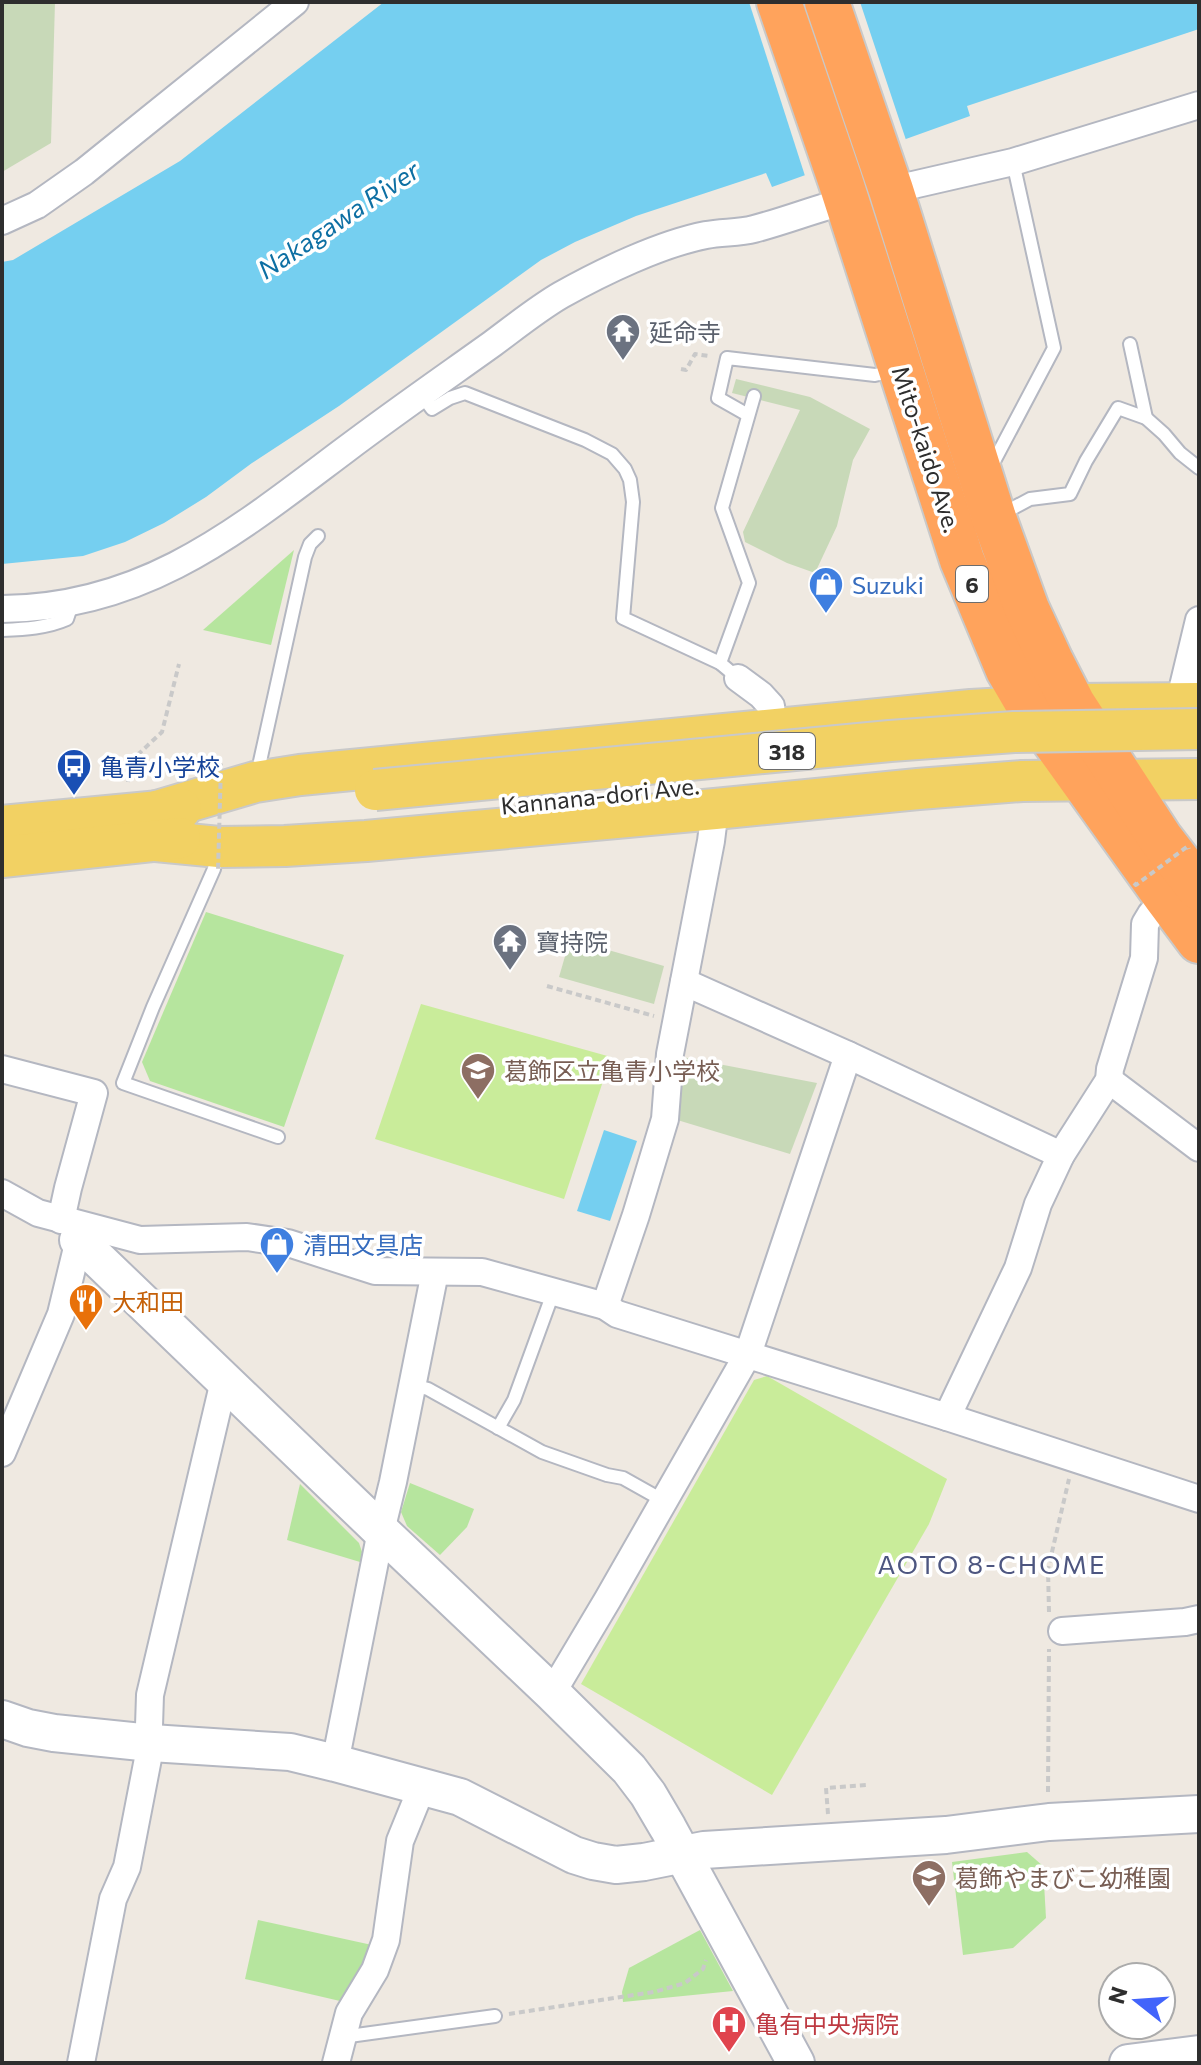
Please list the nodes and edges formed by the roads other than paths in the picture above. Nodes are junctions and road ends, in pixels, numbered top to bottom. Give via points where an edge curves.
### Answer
1 (295, 2) edge
2 (779, 2) edge
3 (827, 2) edge
4 (1199, 105) edge
5 (1013, 162) junction
6 (886, 178) junction
7 (843, 190) junction
8 (2, 221) edge
9 (1130, 344) dead end
10 (901, 370) junction
11 (421, 394) junction
12 (754, 396) dead end
13 (748, 415) junction
14 (1146, 418) junction
15 (1199, 468) edge
16 (989, 500) junction
17 (318, 536) dead end
18 (69, 602) junction
19 (2, 609) edge
20 (1199, 620) edge
21 (2, 630) edge
22 (729, 671) junction
23 (1073, 704) junction
24 (1029, 706) junction
25 (1192, 712) edge
26 (920, 714) junction
27 (774, 730) junction
28 (1199, 756) edge
29 (1199, 779) edge
30 (1102, 780) junction
31 (255, 782) junction
32 (918, 789) junction
33 (377, 804) junction
34 (715, 809) junction
35 (147, 814) junction
36 (2, 826) edge
37 (2, 857) edge
38 (218, 859) junction
39 (1170, 871) edge
40 (1199, 941) edge
41 (684, 982) junction
42 (848, 1055) junction
43 (2, 1069) edge
44 (1109, 1080) junction
45 (278, 1137) dead end
46 (1199, 1148) edge
47 (1061, 1155) junction
48 (2, 1193) edge
49 (74, 1228) junction
50 (435, 1272) junction
51 (553, 1293) junction
52 (605, 1306) junction
53 (748, 1354) junction
54 (224, 1381) junction
55 (413, 1385) junction
56 (947, 1417) junction
57 (498, 1428) junction
58 (2, 1453) edge
59 (1199, 1499) edge
60 (664, 1501) junction
61 (381, 1531) junction
62 (1199, 1619) edge
63 (1062, 1631) dead end
64 (552, 1693) junction
65 (2, 1719) edge
66 (151, 1743) junction
67 (335, 1763) junction
68 (422, 1787) junction
69 (1199, 1814) edge
70 (682, 1853) junction
71 (495, 2016) road end
72 (342, 2037) junction
73 (1199, 2054) edge
74 (81, 2063) edge
75 (336, 2063) edge
76 (796, 2063) edge
77 (1128, 2063) edge

1 - 8 street via 84,172 37,205
2 - 7 highway, Mito-kaido Ave. / 6
3 - 6 highway, Mito-kaido Ave. / 6
4 - 5 street
5 - 6 street
5 - 16 lane via 1054,348
6 - 16 highway, Mito-kaido Ave. / 6
7 - 10 highway, Mito-kaido Ave. / 6
7 - 11 street via 751,230 705,235 623,264 559,296
9 - 14 lane
10 - 13 lane via 875,375 727,358 718,398
10 - 24 highway, Mito-kaido Ave. / 6 via 962,560 1008,670
11 - 18 street via 189,560 132,585
11 - 22 lane via 432,409 465,393 612,454 630,480 633,502 623,618
12 - 13 lane
13 - 22 lane via 722,508 749,583
14 - 15 lane
14 - 16 lane via 1118,408 1070,494
16 - 23 highway, Mito-kaido Ave. / 6 via 1027,609
17 - 31 lane via 305,557
18 - 19 street
18 - 21 lane via 67,619 58,623
20 - 25 street
22 - 27 street via 771,706
23 - 24 main road
23 - 25 main road
23 - 30 highway, Mito-kaido Ave. / 6
24 - 26 main road
24 - 30 highway, Mito-kaido Ave. / 6
25 - 33 main road, Kannana-dori Ave. / 318, bridge via 906,740
26 - 27 main road
26 - 32 main road via 952,731 952,773
27 - 31 main road
28 - 33 main road, Kannana-dori Ave. / 318 via 1018,757
29 - 30 main road
29 - 39 main road via 1175,800
30 - 32 main road
30 - 39 highway, Mito-kaido Ave. / 6
30 - 39 highway, Mito-kaido Ave. / 6
31 - 35 main road
32 - 34 main road
33 - 35 main road, Kannana-dori Ave. / 318
34 - 38 main road via 285,846
34 - 41 street
35 - 36 main road, Kannana-dori Ave. / 318
35 - 37 main road, Kannana-dori Ave. / 318
35 - 38 main road
38 - 45 lane via 123,1083
39 - 40 highway, Mito-kaido Ave. / 6
39 - 44 street via 1145,924 1144,958
41 - 42 street
41 - 52 street via 665,1119
42 - 47 street
42 - 53 street
43 - 49 street via 94,1093 68,1188
44 - 46 street
44 - 47 street
47 - 56 street via 1038,1204 1018,1268
48 - 49 street
49 - 50 street via 140,1240 247,1237 288,1243 375,1271
49 - 54 street
49 - 58 street via 61,1314
50 - 51 street via 482,1272
50 - 55 street
51 - 52 street
51 - 57 lane via 514,1400
52 - 53 street
53 - 56 street
53 - 60 street
54 - 61 street
54 - 66 street via 150,1695
55 - 57 lane
55 - 61 street
56 - 59 street
57 - 60 lane via 542,1452 623,1478
60 - 64 street
61 - 64 street
61 - 67 street
62 - 63 street
64 - 70 street via 629,1769
65 - 66 street via 54,1733
66 - 67 street via 290,1752
66 - 74 street
67 - 68 street
68 - 70 street via 460,1797 593,1861 616,1865
68 - 72 street via 400,1841 386,1940
69 - 70 street
70 - 76 street
71 - 72 lane
72 - 75 street
73 - 77 street

